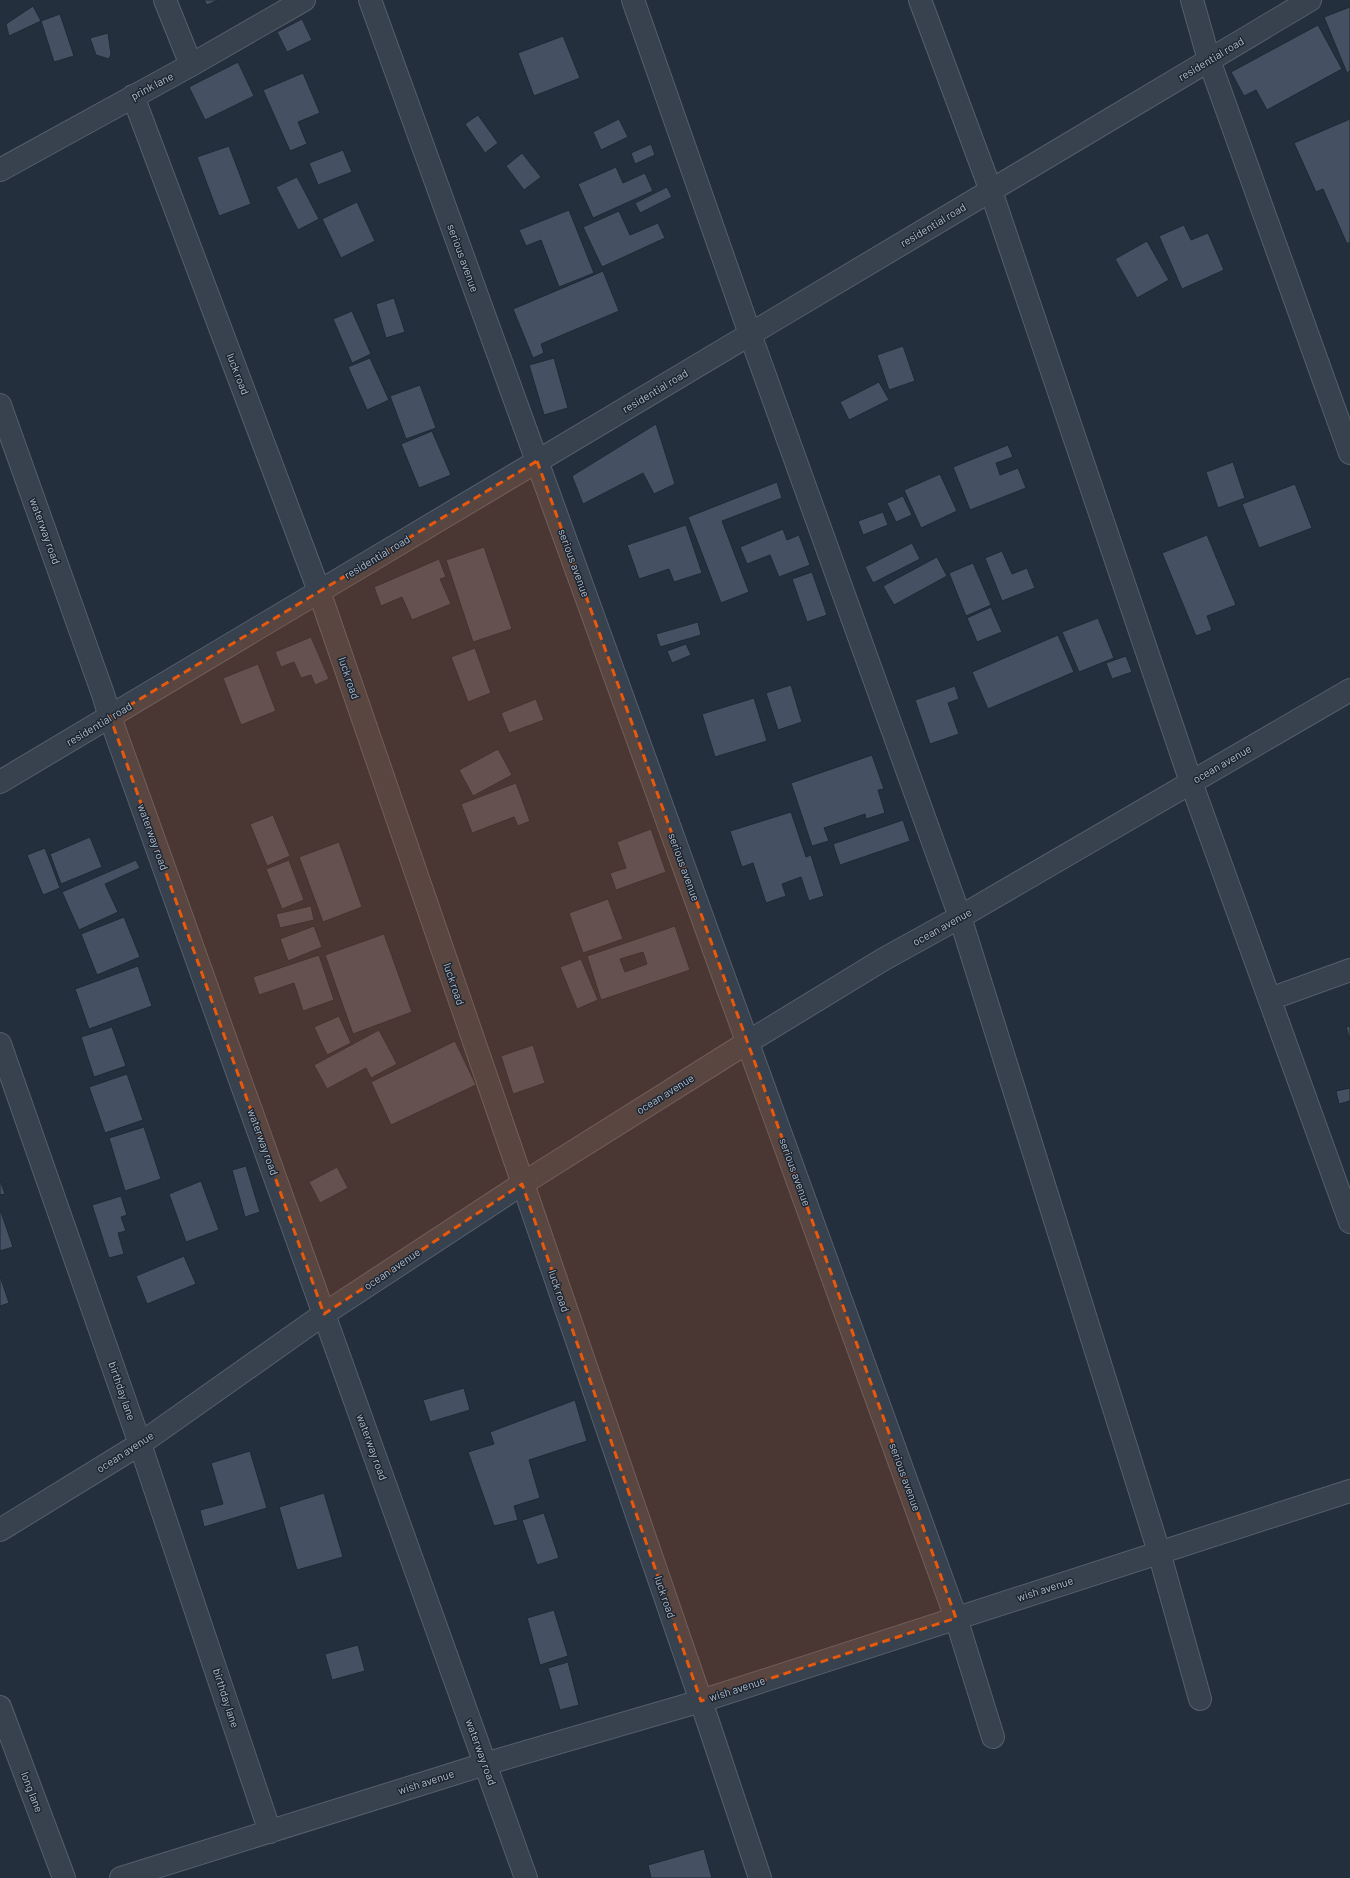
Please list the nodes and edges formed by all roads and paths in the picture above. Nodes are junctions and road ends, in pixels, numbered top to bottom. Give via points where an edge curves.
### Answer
1 (165, 0) edge
2 (304, 0) edge
3 (370, 0) edge
4 (632, 0) edge
5 (920, 0) edge
6 (1192, 0) edge
7 (1310, 0) edge
8 (1209, 60) junction
9 (191, 66) junction
10 (133, 96) junction
11 (0, 170) edge
12 (991, 190) junction
13 (750, 334) junction
14 (0, 405) edge
15 (1350, 453) edge
16 (537, 462) junction
17 (319, 591) junction
18 (1350, 690) edge
19 (110, 717) junction
20 (0, 782) edge
21 (1191, 782) junction
22 (960, 917) junction
23 (1350, 970) edge
24 (1270, 999) junction
25 (748, 1042) junction
26 (0, 1044) edge
27 (522, 1184) junction
28 (1350, 1222) edge
29 (324, 1314) junction
30 (140, 1444) junction
31 (1350, 1491) edge
32 (0, 1530) edge
33 (1159, 1552) junction
34 (956, 1618) junction
35 (1200, 1698) dead end
36 (701, 1701) junction
37 (0, 1706) edge
38 (993, 1737) dead end
39 (485, 1764) junction
40 (270, 1832) junction
41 (64, 1878) edge
42 (121, 1878) edge
43 (526, 1878) edge
44 (760, 1878) edge

1 - 9 street
2 - 9 street, prink lane
3 - 16 street, serious avenue
4 - 13 street
5 - 12 street
6 - 8 street
7 - 8 street, residential road
8 - 12 street, residential road
8 - 15 street
9 - 10 street, prink lane
10 - 11 street, prink lane
10 - 17 street, luck road
12 - 13 street, residential road
12 - 21 street
13 - 16 street, residential road
13 - 22 street
14 - 19 street, waterway road
16 - 17 street, residential road
16 - 25 street, serious avenue
17 - 19 street, residential road
17 - 27 street, luck road
18 - 21 street, ocean avenue
19 - 20 street, residential road
19 - 29 street, waterway road
21 - 22 street, ocean avenue
21 - 24 street
22 - 25 street, ocean avenue via 884,959
22 - 33 street
23 - 24 street
24 - 28 street
25 - 27 street, ocean avenue
25 - 34 street, serious avenue
26 - 30 street, birthday lane
27 - 29 street, ocean avenue
27 - 36 street, luck road
29 - 30 street, ocean avenue
29 - 39 street, waterway road
30 - 32 street, ocean avenue
30 - 40 street, birthday lane
31 - 33 street, wish avenue
33 - 34 street, wish avenue
33 - 35 street
34 - 36 street, wish avenue
34 - 38 street, serious avenue
36 - 39 street, wish avenue
36 - 44 street, luck road
37 - 41 street, long lane
39 - 40 street, wish avenue
39 - 43 street, waterway road
40 - 42 street, wish avenue

